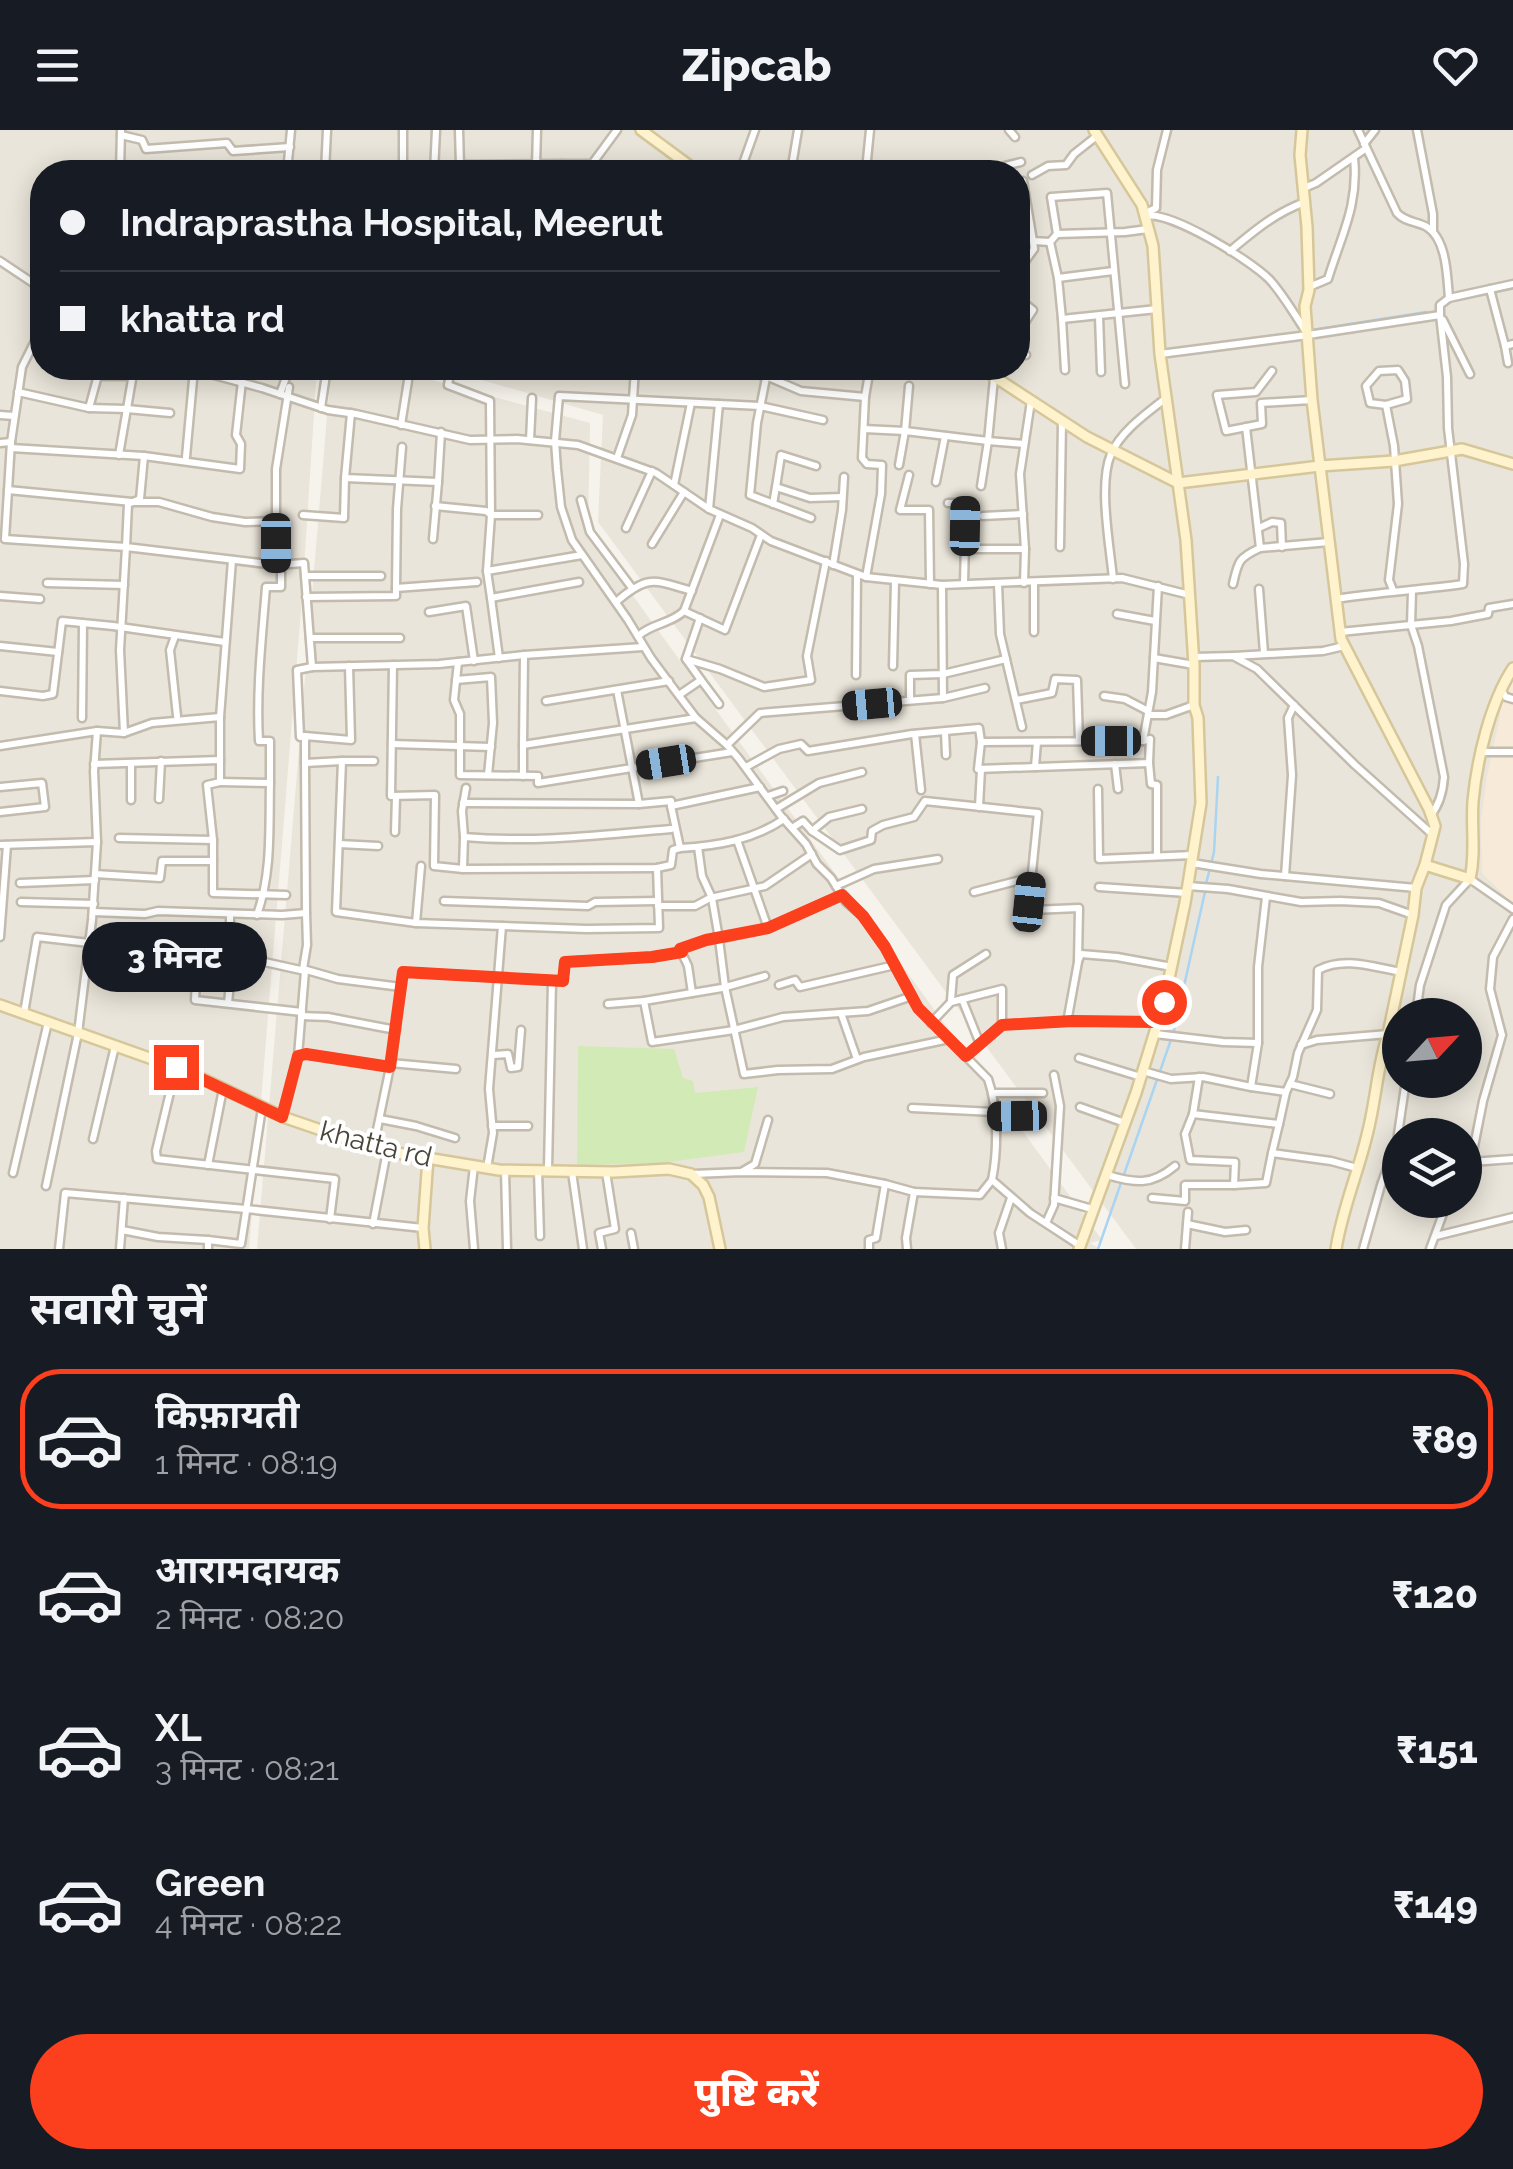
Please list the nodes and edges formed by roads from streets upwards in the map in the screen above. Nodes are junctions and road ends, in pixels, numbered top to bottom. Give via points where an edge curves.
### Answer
1 (291, 130) edge
2 (326, 130) edge
3 (402, 130) edge
4 (436, 130) edge
5 (460, 130) edge
6 (538, 130) edge
7 (617, 130) edge
8 (755, 130) edge
9 (798, 130) edge
10 (870, 130) edge
11 (1009, 130) edge
12 (1166, 130) edge
13 (1302, 130) edge
14 (1358, 130) edge
15 (1374, 130) edge
16 (1416, 130) edge
17 (121, 132) edge
18 (647, 132) edge
19 (1096, 132) edge
20 (1016, 137) dead end
21 (290, 147) junction
22 (1364, 147) junction
23 (1354, 158) junction
24 (120, 160) edge
25 (288, 160) edge
26 (325, 160) edge
27 (403, 160) edge
28 (433, 160) edge
29 (460, 160) edge
30 (536, 160) edge
31 (595, 160) edge
32 (683, 160) edge
33 (744, 160) edge
34 (794, 160) edge
35 (866, 160) dead end
36 (1032, 175) dead end
37 (1304, 188) junction
38 (1305, 202) junction
39 (1146, 214) junction
40 (1030, 223) edge
41 (1149, 228) junction
42 (1433, 231) junction
43 (1111, 232) junction
44 (1057, 234) junction
45 (1033, 241) junction
46 (1050, 242) junction
47 (1230, 251) junction
48 (1030, 255) edge
49 (0, 261) edge
50 (1113, 271) junction
51 (1058, 278) junction
52 (30, 281) edge
53 (1513, 284) edge
54 (1309, 287) junction
55 (1490, 289) junction
56 (1450, 298) junction
57 (1157, 309) junction
58 (1118, 314) junction
59 (1440, 315) junction
60 (1099, 316) junction
61 (1062, 319) junction
62 (1307, 332) junction
63 (1509, 345) edge
64 (30, 351) edge
65 (1160, 354) junction
66 (1508, 363) dead end
67 (1065, 370) dead end
68 (1272, 371) dead end
69 (1100, 372) dead end
70 (1470, 374) dead end
71 (97, 380) edge
72 (132, 380) edge
73 (190, 380) edge
74 (235, 380) edge
75 (287, 380) edge
76 (325, 380) edge
77 (408, 380) edge
78 (449, 380) edge
79 (634, 380) edge
80 (765, 380) edge
81 (781, 380) edge
82 (868, 380) edge
83 (990, 380) edge
84 (1001, 380) edge
85 (242, 382) junction
86 (1125, 384) dead end
87 (909, 386) dead end
88 (18, 392) junction
89 (285, 392) junction
90 (1256, 392) junction
91 (865, 396) junction
92 (532, 398) dead end
93 (1166, 398) junction
94 (633, 400) junction
95 (1312, 400) junction
96 (1031, 401) junction
97 (690, 403) junction
98 (1261, 403) junction
99 (719, 404) junction
100 (1386, 405) junction
101 (760, 406) junction
102 (89, 408) junction
103 (127, 408) junction
104 (321, 408) junction
105 (170, 413) dead end
106 (351, 413) junction
107 (0, 415) edge
108 (14, 416) junction
109 (823, 420) dead end
110 (1062, 422) junction
111 (401, 425) junction
112 (1246, 427) junction
113 (864, 428) junction
114 (905, 431) junction
115 (440, 432) junction
116 (945, 436) junction
117 (490, 439) junction
118 (530, 440) junction
119 (988, 441) junction
120 (555, 442) junction
121 (0, 443) edge
122 (1024, 444) junction
123 (10, 445) junction
124 (402, 447) dead end
125 (1112, 450) junction
126 (1450, 451) junction
127 (119, 455) junction
128 (144, 456) junction
129 (186, 457) dead end
130 (617, 458) junction
131 (1394, 461) junction
132 (1513, 464) edge
133 (900, 465) dead end
134 (816, 466) dead end
135 (1320, 466) junction
136 (652, 472) junction
137 (910, 475) dead end
138 (1251, 475) junction
139 (345, 478) junction
140 (844, 478) dead end
141 (400, 480) junction
142 (438, 482) junction
143 (936, 482) dead end
144 (1178, 483) junction
145 (674, 485) junction
146 (981, 486) dead end
147 (776, 487) junction
148 (8, 490) junction
149 (684, 492) junction
150 (842, 497) junction
151 (581, 500) dead end
152 (132, 502) junction
153 (773, 504) junction
154 (948, 504) dead end
155 (436, 506) junction
156 (709, 509) junction
157 (720, 514) junction
158 (1022, 514) junction
159 (302, 515) dead end
160 (491, 515) junction
161 (538, 515) dead end
162 (982, 516) dead end
163 (811, 518) dead end
164 (276, 521) junction
165 (626, 528) dead end
166 (1259, 528) junction
167 (761, 534) junction
168 (4, 539) junction
169 (433, 539) dead end
170 (1329, 542) junction
171 (652, 544) dead end
172 (126, 547) junction
173 (1060, 547) dead end
174 (0, 548) edge
175 (1260, 548) junction
176 (1282, 548) junction
177 (965, 549) junction
178 (1025, 550) junction
179 (582, 555) junction
180 (232, 560) junction
181 (829, 563) junction
182 (278, 565) junction
183 (487, 571) junction
184 (857, 574) junction
185 (305, 576) junction
186 (381, 576) dead end
187 (866, 577) junction
188 (1113, 579) junction
189 (894, 581) junction
190 (477, 582) dead end
191 (579, 582) dead end
192 (1034, 582) junction
193 (1024, 583) junction
194 (47, 584) dead end
195 (930, 584) junction
196 (964, 584) junction
197 (998, 584) junction
198 (1234, 584) dead end
199 (942, 585) junction
200 (124, 586) junction
201 (1158, 586) junction
202 (396, 588) junction
203 (632, 588) junction
204 (1259, 589) dead end
205 (1393, 590) junction
206 (692, 591) junction
207 (1412, 591) junction
208 (1190, 595) junction
209 (0, 596) edge
210 (306, 597) junction
211 (492, 598) junction
212 (40, 599) dead end
213 (1336, 599) junction
214 (616, 602) junction
215 (1513, 604) edge
216 (684, 611) junction
217 (428, 612) dead end
218 (1117, 614) dead end
219 (700, 618) junction
220 (1155, 621) junction
221 (83, 624) junction
222 (1412, 626) junction
223 (121, 628) junction
224 (1034, 632) dead end
225 (1340, 632) junction
226 (175, 636) junction
227 (638, 636) junction
228 (310, 638) junction
229 (400, 638) dead end
230 (226, 642) junction
231 (0, 646) edge
232 (644, 646) junction
233 (1344, 646) junction
234 (58, 652) junction
235 (1264, 653) junction
236 (524, 655) junction
237 (1232, 656) junction
238 (499, 658) junction
239 (1154, 658) junction
240 (686, 659) junction
241 (1006, 659) junction
242 (474, 660) junction
243 (1194, 661) junction
244 (458, 662) junction
245 (393, 665) junction
246 (349, 666) junction
247 (894, 666) dead end
248 (312, 667) junction
249 (1513, 668) edge
250 (943, 674) junction
251 (856, 675) dead end
252 (456, 680) junction
253 (701, 680) junction
254 (668, 682) junction
255 (985, 688) dead end
256 (1500, 689) junction
257 (617, 690) junction
258 (0, 691) edge
259 (679, 695) junction
260 (1104, 696) dead end
261 (944, 698) junction
262 (1513, 699) edge
263 (910, 700) junction
264 (1016, 700) junction
265 (546, 701) dead end
266 (719, 704) dead end
267 (1194, 705) junction
268 (1294, 705) junction
269 (1148, 713) junction
270 (176, 716) dead end
271 (220, 717) junction
272 (82, 718) dead end
273 (696, 718) junction
274 (1022, 726) dead end
275 (624, 729) junction
276 (97, 730) junction
277 (945, 732) junction
278 (124, 733) junction
279 (915, 734) junction
280 (305, 736) junction
281 (1079, 741) junction
282 (1143, 741) junction
283 (981, 742) junction
284 (1037, 742) junction
285 (392, 744) junction
286 (522, 744) junction
287 (0, 746) edge
288 (460, 746) junction
289 (491, 746) junction
290 (730, 748) junction
291 (1482, 752) junction
292 (1513, 752) edge
293 (946, 755) dead end
294 (220, 760) junction
295 (161, 761) junction
296 (342, 761) junction
297 (374, 761) dead end
298 (131, 763) junction
299 (305, 763) junction
300 (1149, 763) junction
301 (94, 764) junction
302 (1115, 764) junction
303 (746, 767) junction
304 (1035, 767) junction
305 (633, 768) junction
306 (981, 768) junction
307 (862, 772) dead end
308 (488, 775) junction
309 (523, 776) junction
310 (220, 782) junction
311 (270, 783) junction
312 (0, 787) edge
313 (761, 787) junction
314 (466, 788) dead end
315 (1098, 789) dead end
316 (1118, 789) dead end
317 (921, 790) dead end
318 (783, 791) dead end
319 (396, 796) junction
320 (768, 796) junction
321 (159, 799) dead end
322 (131, 800) dead end
323 (464, 803) junction
324 (638, 804) junction
325 (671, 806) junction
326 (978, 807) junction
327 (776, 809) junction
328 (862, 809) dead end
329 (0, 812) edge
330 (1431, 815) junction
331 (784, 818) junction
332 (792, 828) junction
333 (671, 829) dead end
334 (812, 831) junction
335 (394, 832) dead end
336 (1433, 835) junction
337 (464, 837) junction
338 (119, 838) dead end
339 (213, 840) junction
340 (736, 840) junction
341 (96, 842) junction
342 (339, 844) junction
343 (4, 845) edge
344 (378, 846) dead end
345 (698, 847) junction
346 (680, 848) junction
347 (812, 854) junction
348 (1157, 857) junction
349 (1192, 859) junction
350 (938, 860) dead end
351 (213, 861) junction
352 (1425, 865) junction
353 (422, 866) dead end
354 (657, 868) junction
355 (463, 870) junction
356 (1285, 876) junction
357 (95, 877) junction
358 (1032, 877) junction
359 (1470, 879) junction
360 (20, 883) dead end
361 (836, 886) junction
362 (1098, 886) dead end
363 (1416, 888) junction
364 (754, 889) junction
365 (1188, 889) junction
366 (974, 892) dead end
367 (265, 894) junction
368 (286, 894) dead end
369 (842, 895) junction
370 (1266, 897) junction
371 (712, 898) junction
372 (444, 901) dead end
373 (21, 902) dead end
374 (658, 904) junction
375 (93, 908) junction
376 (1513, 909) edge
377 (230, 914) junction
378 (306, 914) junction
379 (258, 915) junction
380 (1414, 915) junction
381 (1513, 919) edge
382 (416, 923) junction
383 (502, 926) junction
384 (768, 928) junction
385 (0, 937) edge
386 (719, 940) junction
387 (89, 941) junction
388 (198, 944) junction
389 (230, 944) junction
390 (682, 952) junction
391 (986, 954) dead end
392 (234, 960) junction
393 (1078, 962) junction
394 (895, 965) junction
395 (1172, 967) junction
396 (305, 971) junction
397 (1401, 972) junction
398 (766, 976) dead end
399 (499, 978) junction
400 (552, 981) junction
401 (779, 985) dead end
402 (401, 987) junction
403 (725, 987) junction
404 (692, 993) junction
405 (912, 996) junction
406 (1396, 998) edge
407 (1418, 998) edge
408 (962, 999) junction
409 (644, 1001) junction
410 (951, 1002) junction
411 (228, 1004) junction
412 (608, 1004) dead end
413 (0, 1005) edge
414 (841, 1013) junction
415 (24, 1014) junction
416 (301, 1014) junction
417 (1072, 1021) junction
418 (48, 1022) junction
419 (1158, 1022) junction
420 (931, 1024) junction
421 (1002, 1025) junction
422 (396, 1030) junction
423 (522, 1030) dead end
424 (734, 1030) junction
425 (78, 1032) junction
426 (1154, 1034) junction
427 (1382, 1035) edge
428 (1513, 1038) edge
429 (949, 1039) junction
430 (1501, 1042) junction
431 (1258, 1043) junction
432 (980, 1044) junction
433 (1302, 1045) junction
434 (115, 1046) junction
435 (1382, 1051) edge
436 (492, 1055) junction
437 (298, 1056) junction
438 (966, 1056) junction
439 (1078, 1058) dead end
440 (858, 1059) junction
441 (391, 1065) junction
442 (176, 1067) junction
443 (456, 1069) dead end
444 (1054, 1074) dead end
445 (1142, 1074) junction
446 (1199, 1078) junction
447 (1251, 1087) junction
448 (1288, 1088) junction
449 (223, 1089) junction
450 (992, 1093) junction
451 (1043, 1093) dead end
452 (1330, 1094) dead end
453 (1404, 1098) edge
454 (1080, 1107) dead end
455 (262, 1108) junction
456 (912, 1108) dead end
457 (994, 1114) junction
458 (1193, 1114) junction
459 (1040, 1116) dead end
460 (282, 1117) junction
461 (1480, 1118) edge
462 (380, 1120) junction
463 (768, 1120) dead end
464 (1124, 1123) junction
465 (1279, 1124) junction
466 (492, 1126) junction
467 (528, 1126) dead end
468 (455, 1138) dead end
469 (93, 1140) dead end
470 (373, 1148) junction
471 (387, 1152) junction
472 (1272, 1152) junction
473 (428, 1158) junction
474 (1513, 1158) edge
475 (1482, 1161) edge
476 (208, 1164) junction
477 (474, 1166) junction
478 (1175, 1166) dead end
479 (487, 1168) junction
480 (1357, 1168) junction
481 (252, 1170) junction
482 (505, 1170) junction
483 (543, 1170) junction
484 (572, 1170) junction
485 (606, 1172) junction
486 (742, 1172) junction
487 (14, 1173) dead end
488 (692, 1174) junction
489 (1106, 1174) junction
490 (992, 1180) junction
491 (885, 1184) junction
492 (1234, 1185) junction
493 (46, 1186) dead end
494 (914, 1192) junction
495 (1012, 1197) junction
496 (124, 1198) junction
497 (1054, 1198) junction
498 (1152, 1198) dead end
499 (246, 1209) junction
500 (1092, 1210) junction
501 (1188, 1212) dead end
502 (1513, 1217) edge
503 (1442, 1218) edge
504 (330, 1219) junction
505 (1046, 1223) junction
506 (372, 1224) junction
507 (1187, 1224) junction
508 (422, 1228) junction
509 (122, 1230) junction
510 (1246, 1230) dead end
511 (631, 1233) dead end
512 (540, 1236) dead end
513 (1436, 1236) junction
514 (208, 1245) edge
515 (240, 1246) edge
516 (1079, 1247) edge
517 (59, 1249) edge
518 (120, 1249) edge
519 (425, 1249) edge
520 (474, 1249) edge
521 (507, 1249) edge
522 (583, 1249) edge
523 (602, 1249) edge
524 (634, 1249) edge
525 (720, 1249) edge
526 (870, 1249) edge
527 (907, 1249) edge
528 (1002, 1249) edge
529 (1184, 1249) edge
530 (1336, 1249) edge
531 (1363, 1249) edge
532 (1430, 1249) edge

1 - 21 street
2 - 26 street
3 - 27 street
4 - 28 street
5 - 29 street
6 - 30 street
7 - 31 street
8 - 33 street
9 - 34 street
10 - 35 street
11 - 20 street
12 - 39 street via 1156,208
13 - 37 street
14 - 22 street
15 - 22 street
16 - 42 street
17 - 21 street via 142,140 146,149
17 - 24 street
18 - 32 street
19 - 36 street via 1066,165
19 - 39 street
21 - 25 street
22 - 23 street
22 - 42 street via 1397,213
23 - 37 street
23 - 54 street via 1346,230 1328,279
37 - 38 street
38 - 47 street
38 - 54 street
39 - 41 street
39 - 47 street via 1173,220
40 - 45 street
41 - 43 street
41 - 57 street
42 - 56 street
43 - 44 street
43 - 44 street via 1107,193 1051,197
43 - 50 street
44 - 46 street
45 - 46 street
45 - 48 street
46 - 51 street
47 - 62 street via 1268,279
49 - 52 street
50 - 51 street
50 - 58 street
51 - 61 street
53 - 55 street
54 - 62 street
55 - 56 street
55 - 63 street
56 - 59 street via 1440,305
57 - 58 street
57 - 65 street
58 - 60 street
58 - 86 street
59 - 62 street
59 - 70 street
59 - 126 street
60 - 61 street
60 - 69 street
61 - 67 street
62 - 65 street
62 - 95 street
63 - 66 street
64 - 88 street
65 - 93 street
68 - 90 street
71 - 102 street
72 - 103 street
73 - 129 street
74 - 85 street
75 - 89 street
76 - 104 street
77 - 111 street
78 - 117 street via 490,401
79 - 94 street
80 - 101 street
81 - 91 street via 801,391
82 - 91 street
83 - 119 street
84 - 96 street
85 - 89 street
85 - 128 street via 240,468
87 - 114 street
88 - 102 street
88 - 108 street
89 - 104 street
89 - 164 street
90 - 98 street
90 - 112 street via 1216,395 1226,431
91 - 113 street
92 - 118 street
93 - 125 street
93 - 144 street
94 - 97 street
94 - 120 street via 559,396
94 - 130 street
95 - 98 street
95 - 135 street
96 - 110 street
96 - 122 street
97 - 99 street
97 - 145 street
98 - 112 street via 1262,424
99 - 101 street
99 - 156 street
100 - 100 street via 1370,403 1366,386 1379,372 1398,370 1407,399
100 - 131 street
101 - 109 street
101 - 153 street via 750,496
102 - 103 street
103 - 105 street
103 - 127 street
104 - 106 street
106 - 111 street
106 - 139 street
107 - 108 street
108 - 123 street
110 - 125 street
110 - 173 street
111 - 115 street
112 - 138 street
113 - 114 street
113 - 187 street via 862,461 882,465
114 - 116 street
114 - 133 street
115 - 117 street
115 - 142 street
116 - 119 street
116 - 143 street
117 - 118 street
117 - 160 street
118 - 120 street
119 - 122 street
119 - 146 street
120 - 130 street
120 - 179 street via 561,507
121 - 123 street
122 - 158 street
123 - 127 street
123 - 148 street
124 - 141 street
125 - 144 street
125 - 188 street via 1105,487
126 - 131 street
126 - 132 street
126 - 207 street via 1464,584
127 - 128 street
128 - 152 street via 140,499
130 - 136 street
131 - 135 street
131 - 205 street
134 - 147 street via 780,455
135 - 138 street
135 - 170 street
136 - 145 street
136 - 165 street
137 - 195 street via 900,510 930,510
138 - 144 street
138 - 166 street
139 - 141 street
139 - 159 street via 344,518
140 - 150 street
141 - 142 street
141 - 202 street
142 - 155 street
144 - 208 street
145 - 149 street
147 - 150 street via 810,498
147 - 153 street
148 - 152 street
148 - 168 street
149 - 156 street
149 - 171 street
150 - 181 street
151 - 203 street via 590,532
152 - 164 street via 245,522
152 - 172 street
153 - 163 street
154 - 177 street via 966,503
155 - 160 street
155 - 169 street
156 - 157 street
157 - 167 street
157 - 206 street
158 - 162 street
158 - 178 street
160 - 161 street
160 - 183 street
164 - 182 street
166 - 175 street
166 - 176 street via 1281,523
167 - 181 street
167 - 219 street via 725,630
168 - 172 street
168 - 174 street
170 - 176 street
170 - 213 street
172 - 180 street
172 - 200 street
175 - 176 street
175 - 198 street via 1238,562
177 - 178 street
177 - 196 street
178 - 193 street
179 - 183 street
179 - 214 street
180 - 182 street
180 - 230 street
181 - 184 street
181 - 240 street via 807,656 811,680 764,687
182 - 185 street via 304,563
182 - 311 street via 281,587 266,586 260,655 258,729 260,741 270,741
183 - 211 street
184 - 187 street
184 - 251 street
185 - 186 street
185 - 210 street
187 - 189 street
188 - 192 street
188 - 201 street
189 - 195 street
189 - 247 street
190 - 202 street
191 - 211 street
192 - 193 street
192 - 224 street
193 - 197 street
194 - 200 street
195 - 199 street
196 - 197 street
196 - 199 street
197 - 241 street
199 - 250 street
200 - 223 street
201 - 208 street
201 - 220 street
202 - 210 street via 396,596 380,598
203 - 206 street via 653,580
203 - 214 street
204 - 235 street
205 - 207 street
205 - 213 street
206 - 216 street
207 - 222 street
208 - 243 street
209 - 212 street
210 - 228 street
211 - 238 street
213 - 225 street
214 - 227 street
215 - 222 street
216 - 219 street
216 - 227 street
217 - 242 street via 466,606
218 - 220 street
219 - 240 street
220 - 239 street
221 - 223 street
221 - 234 street via 62,622
221 - 272 street
222 - 225 street
222 - 330 street via 1444,777
223 - 226 street
223 - 278 street
225 - 233 street
226 - 230 street
226 - 270 street via 170,650
227 - 232 street
228 - 229 street
228 - 248 street
230 - 271 street
231 - 234 street
232 - 236 street
232 - 254 street
233 - 235 street
233 - 330 street
234 - 258 street via 53,694
235 - 237 street
236 - 238 street
236 - 286 street
237 - 243 street
237 - 268 street via 1257,669
238 - 242 street
239 - 243 street
239 - 269 street
240 - 253 street
241 - 250 street
241 - 264 street
242 - 244 street
243 - 267 street
244 - 245 street
244 - 252 street
245 - 246 street
245 - 285 street
246 - 248 street
246 - 280 street via 351,740
248 - 280 street via 296,670 300,737
249 - 256 street
250 - 261 street
250 - 263 street via 910,675
252 - 288 street
252 - 289 street via 491,677
253 - 259 street
253 - 266 street
254 - 257 street
254 - 259 street
255 - 261 street
256 - 262 street
256 - 291 street
257 - 265 street
257 - 275 street
259 - 273 street
260 - 269 street via 1125,698
261 - 263 street
263 - 290 street via 760,713
264 - 274 street
264 - 281 street via 1052,693 1055,679 1077,680
267 - 269 street via 1166,715
267 - 349 street via 1201,803
268 - 336 street
268 - 356 street via 1288,718 1292,775
269 - 282 street
271 - 278 street via 152,723
271 - 294 street
273 - 275 street
273 - 290 street
275 - 286 street
275 - 305 street
276 - 278 street
276 - 287 street
276 - 301 street
277 - 279 street
277 - 283 street via 979,728
277 - 293 street
279 - 303 street via 808,751 801,744
279 - 317 street
280 - 299 street
281 - 282 street
281 - 284 street
282 - 300 street via 1150,739
283 - 284 street
283 - 306 street
284 - 304 street
285 - 288 street
285 - 319 street
286 - 309 street
288 - 289 street
288 - 308 street via 460,774
289 - 308 street
290 - 303 street
290 - 305 street
291 - 292 street
291 - 359 street
294 - 295 street
294 - 310 street
295 - 298 street
295 - 321 street
296 - 297 street
296 - 299 street
296 - 342 street
298 - 301 street
298 - 322 street
299 - 378 street
300 - 302 street
300 - 348 street via 1151,784 1157,785
301 - 341 street
302 - 304 street
302 - 316 street
303 - 313 street
304 - 306 street
305 - 309 street via 538,783 538,776
305 - 324 street
306 - 326 street
307 - 327 street via 819,783
308 - 309 street
310 - 311 street
310 - 339 street via 207,785
311 - 367 street
312 - 329 street via 42,783 45,807
313 - 320 street
313 - 325 street
314 - 323 street
315 - 348 street via 1099,859
318 - 320 street
319 - 335 street
319 - 355 street via 435,795 434,866
320 - 327 street
323 - 324 street
323 - 337 street
324 - 325 street
325 - 346 street
326 - 334 street via 926,801 914,817 883,825 871,840 840,850
326 - 358 street via 1038,813
327 - 331 street
328 - 334 street via 828,816
330 - 336 street
331 - 332 street
331 - 340 street
332 - 334 street via 803,820
332 - 347 street
333 - 337 street
336 - 352 street
337 - 355 street
338 - 339 street
339 - 351 street
340 - 345 street
340 - 364 street
341 - 343 street
341 - 357 street
342 - 344 street
342 - 382 street via 336,912
343 - 385 street
345 - 346 street
345 - 371 street
346 - 354 street via 673,850 671,865
347 - 361 street
347 - 364 street
348 - 349 street
349 - 356 street
349 - 365 street
350 - 361 street via 874,869
351 - 357 street via 162,861 160,878
351 - 367 street via 213,893
352 - 359 street
352 - 363 street
353 - 382 street
354 - 355 street
354 - 374 street
356 - 363 street
357 - 360 street
357 - 375 street
358 - 366 street
358 - 393 street via 1032,910 1079,908
359 - 376 street
359 - 407 street via 1446,905
361 - 369 street
362 - 365 street
363 - 380 street
364 - 371 street
364 - 384 street
365 - 370 street
365 - 395 street
367 - 368 street
367 - 379 street
369 - 384 street
369 - 394 street
370 - 380 street via 1379,903
370 - 431 street
371 - 374 street via 695,906
371 - 386 street
372 - 374 street
373 - 375 street
374 - 383 street via 659,928
375 - 377 street
375 - 387 street
377 - 379 street
377 - 389 street
378 - 379 street
378 - 396 street
380 - 397 street
381 - 430 street via 1493,958 1490,989
382 - 383 street
383 - 399 street
384 - 386 street
386 - 390 street
386 - 403 street
387 - 388 street
387 - 415 street via 37,936
387 - 425 street
388 - 389 street
388 - 411 street via 195,1000
389 - 392 street
390 - 400 street via 565,962 563,981
390 - 404 street
391 - 410 street via 952,976
392 - 396 street
392 - 411 street
393 - 395 street via 1082,954
393 - 417 street
394 - 401 street via 800,987 795,980
394 - 405 street
395 - 419 street
396 - 402 street
396 - 416 street
397 - 406 street
397 - 433 street via 1344,962 1322,967 1317,1010
398 - 403 street
399 - 400 street
399 - 402 street via 403,972
399 - 436 street
400 - 483 street
402 - 422 street
403 - 404 street
403 - 424 street
404 - 409 street
405 - 414 street via 868,1012
405 - 420 street
408 - 410 street
408 - 421 street via 1002,988
408 - 432 street
409 - 412 street
409 - 424 street via 652,1042
410 - 420 street
411 - 416 street
413 - 415 street, khatta rd
414 - 424 street via 783,1017
414 - 440 street
415 - 418 street, khatta rd
416 - 422 street
416 - 437 street
417 - 419 street
417 - 421 street
418 - 425 street, khatta rd
418 - 487 street
419 - 426 street
420 - 429 street
421 - 432 street
422 - 441 street
423 - 436 street via 518,1068 511,1068 508,1054
424 - 440 street via 744,1074 832,1069
425 - 434 street, khatta rd
425 - 493 street
426 - 431 street
426 - 445 street
427 - 433 street
428 - 430 street
429 - 438 street
429 - 440 street
430 - 461 street
431 - 447 street
432 - 438 street
433 - 448 street
434 - 442 street, khatta rd
434 - 469 street
435 - 480 street
436 - 466 street
437 - 441 street
437 - 460 street
438 - 450 street
439 - 445 street
441 - 443 street
441 - 462 street
442 - 449 street, khatta rd
442 - 476 street via 157,1159
444 - 497 street via 1060,1106
445 - 446 street
445 - 464 street
446 - 447 street
446 - 458 street
447 - 448 street
448 - 452 street
448 - 465 street
449 - 455 street, khatta rd
449 - 476 street
450 - 451 street
450 - 457 street
453 - 531 street via 1398,1141
454 - 464 street
455 - 460 street, khatta rd
455 - 481 street
456 - 457 street
457 - 459 street
457 - 490 street
458 - 465 street
458 - 492 street via 1185,1134 1190,1160 1235,1162
460 - 470 street, khatta rd
462 - 468 street
462 - 470 street
463 - 486 street via 756,1164
464 - 489 street
465 - 472 street
466 - 467 street
466 - 479 street
470 - 471 street, khatta rd
471 - 473 street, khatta rd
471 - 506 street
472 - 480 street
472 - 492 street via 1266,1184
473 - 477 street, khatta rd
473 - 508 street
474 - 475 street
476 - 481 street
477 - 479 street, khatta rd
477 - 520 street
478 - 489 street via 1152,1181
479 - 482 street, khatta rd
480 - 530 street
481 - 499 street
481 - 504 street via 335,1179
482 - 483 street, khatta rd
482 - 521 street
483 - 484 street, khatta rd
483 - 512 street
484 - 485 street, khatta rd
484 - 522 street
485 - 488 street, khatta rd
485 - 523 street via 615,1229 599,1232
486 - 488 street
486 - 491 street via 827,1174
488 - 525 street via 709,1197
489 - 500 street
490 - 494 street via 980,1195
490 - 495 street
491 - 494 street
491 - 526 street
492 - 498 street via 1185,1185 1185,1201
494 - 527 street
495 - 505 street
495 - 528 street via 999,1233
496 - 499 street
496 - 509 street
496 - 517 street via 65,1193
497 - 500 street
497 - 505 street
499 - 504 street
499 - 515 street
500 - 516 street
501 - 507 street
502 - 513 street
503 - 513 street
504 - 506 street
505 - 516 street
506 - 508 street
507 - 510 street
507 - 529 street
508 - 519 street
509 - 514 street
509 - 518 street
511 - 524 street
513 - 532 street
514 - 515 street

